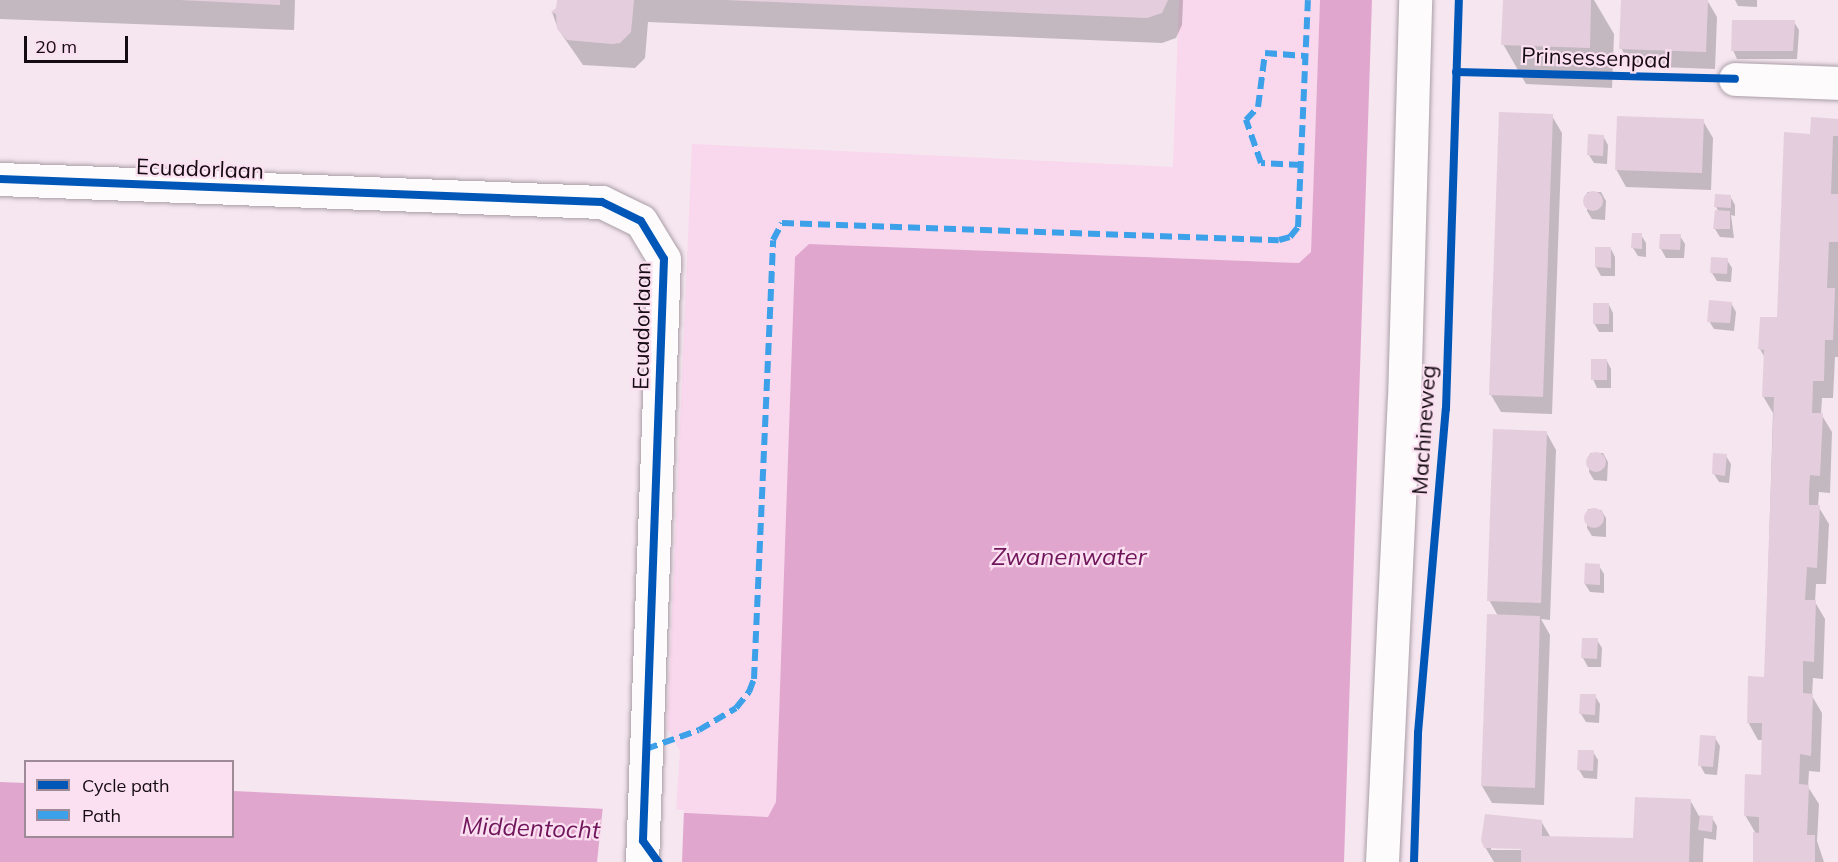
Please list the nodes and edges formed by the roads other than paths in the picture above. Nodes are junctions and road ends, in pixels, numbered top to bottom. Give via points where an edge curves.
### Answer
1 (1415, 0) edge
2 (1735, 80) dead end
3 (1838, 83) edge
4 (0, 179) edge
5 (642, 862) edge
6 (1382, 862) edge

1 - 6 street, Machineweg via 1404,401
2 - 3 street
4 - 5 street, Ecuadorlaan via 602,201 641,221 664,259

